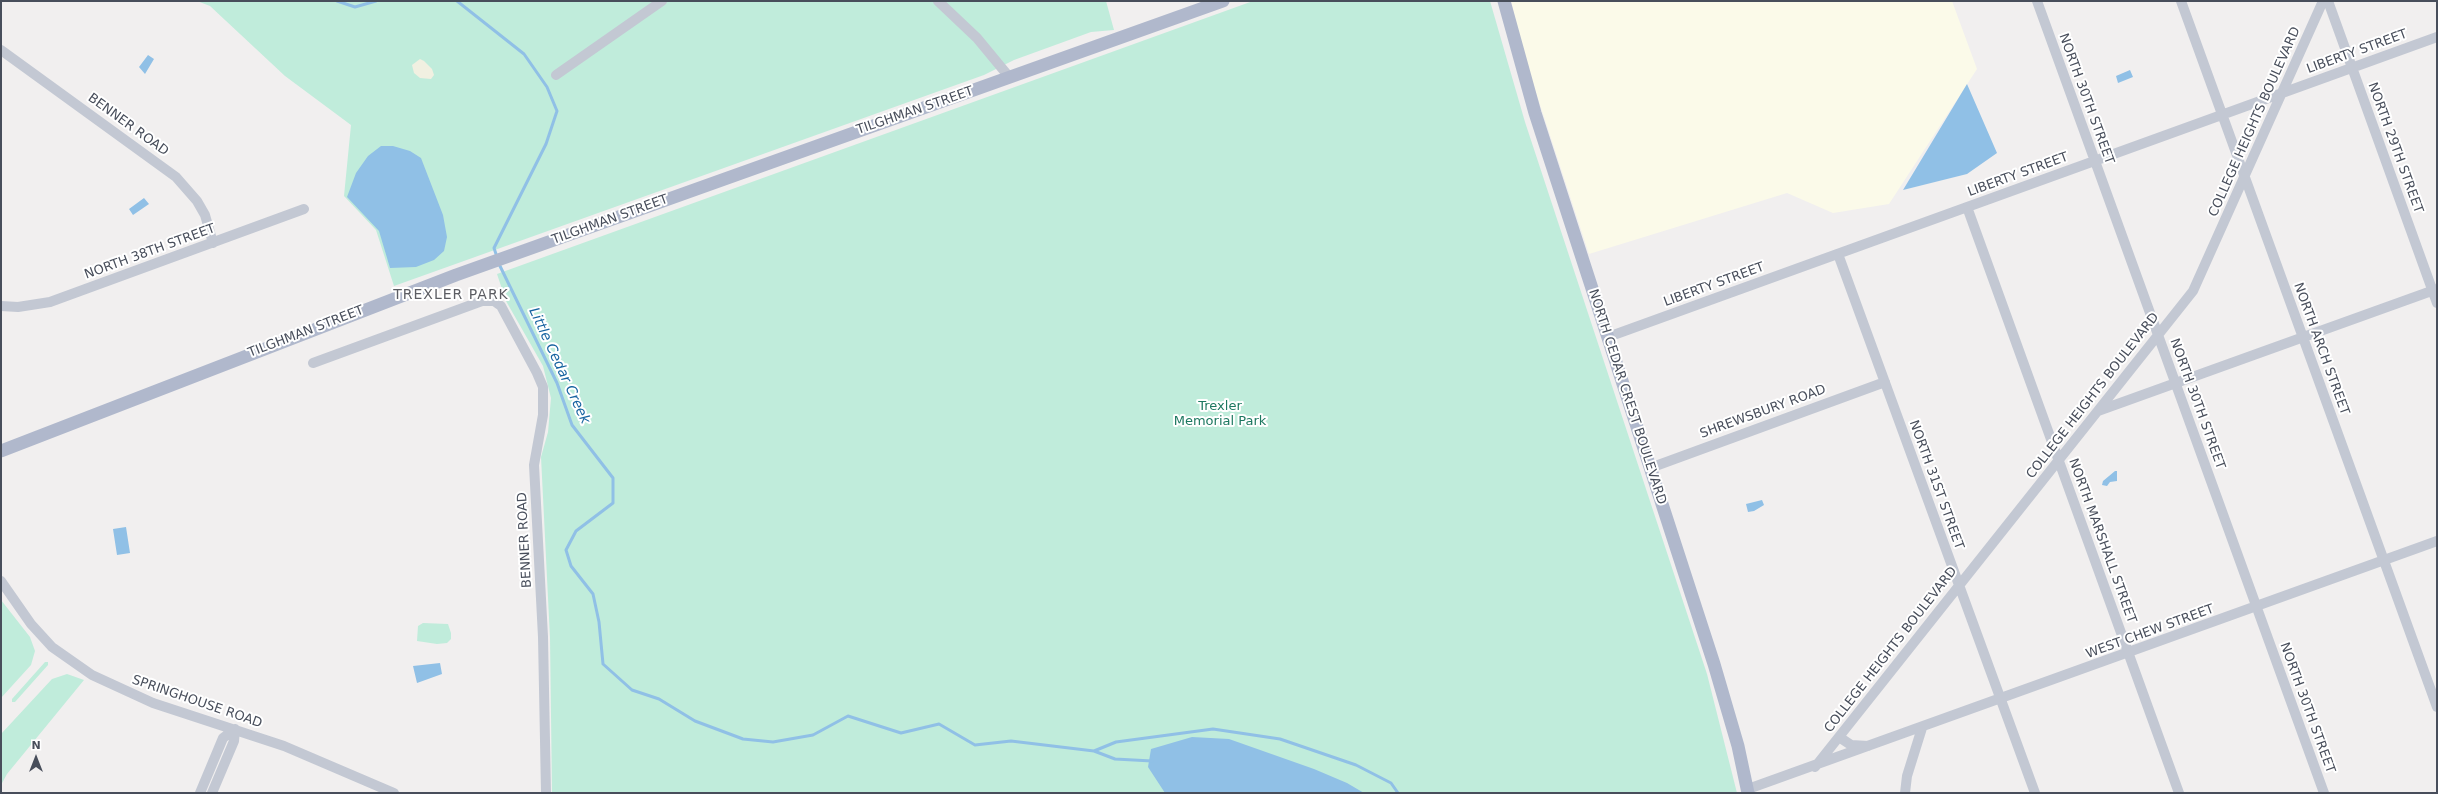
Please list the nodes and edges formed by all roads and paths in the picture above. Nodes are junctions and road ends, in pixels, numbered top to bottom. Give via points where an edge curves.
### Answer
1 (662, 1) edge
2 (938, 1) edge
3 (1223, 1) edge
4 (1504, 1) edge
5 (2037, 1) edge
6 (2181, 1) edge
7 (2323, 1) edge
8 (2328, 1) edge
9 (2437, 37) edge
10 (1, 50) edge
11 (2352, 68) junction
12 (556, 75) dead end
13 (1010, 78) junction
14 (2283, 93) junction
15 (2222, 115) junction
16 (2095, 161) junction
17 (2245, 176) junction
18 (1967, 207) junction
19 (304, 209) dead end
20 (213, 243) junction
21 (1838, 254) junction
22 (2435, 290) edge
23 (2437, 303) edge
24 (1, 306) edge
25 (2158, 335) junction
26 (1608, 337) junction
27 (2303, 337) junction
28 (313, 363) dead end
29 (1885, 382) junction
30 (2175, 383) junction
31 (2098, 411) junction
32 (1, 451) edge
33 (2059, 460) junction
34 (1650, 468) junction
35 (2437, 542) edge
36 (2384, 561) junction
37 (1, 581) edge
38 (1960, 586) junction
39 (2256, 607) junction
40 (2129, 653) junction
41 (2001, 699) junction
42 (2437, 707) edge
43 (1922, 728) junction
44 (235, 729) junction
45 (1839, 737) junction
46 (1872, 746) junction
47 (1815, 767) junction
48 (1748, 791) edge
49 (200, 793) edge
50 (212, 793) edge
51 (394, 793) edge
52 (546, 793) edge
53 (1905, 793) edge
54 (2035, 793) edge
55 (2179, 793) edge
56 (2324, 793) edge

1 - 12 street
2 - 13 street via 977,38
3 - 13 main road, TILGHMAN STREET
4 - 26 main road, NORTH CEDAR CREST BOULEVARD via 1535,113
5 - 16 street, NORTH 30TH STREET
6 - 15 street, NORTH ARCH STREET
7 - 14 street, COLLEGE HEIGHTS BOULEVARD
8 - 11 street, NORTH 29TH STREET
9 - 11 street, LIBERTY STREET
10 - 20 street, BENNER ROAD via 176,177 188,188 201,208
11 - 14 street, LIBERTY STREET
11 - 22 street, NORTH 29TH STREET
13 - 32 main road, TILGHMAN STREET via 522,250
14 - 15 street, LIBERTY STREET
14 - 17 street, COLLEGE HEIGHTS BOULEVARD
15 - 16 street, LIBERTY STREET
15 - 17 street, NORTH ARCH STREET
16 - 18 street, LIBERTY STREET
16 - 25 street, NORTH 30TH STREET
17 - 25 street, COLLEGE HEIGHTS BOULEVARD via 2193,291
17 - 27 street, NORTH ARCH STREET
18 - 21 street, LIBERTY STREET
18 - 33 street, NORTH MARSHALL STREET
19 - 20 street, NORTH 38TH STREET
20 - 24 street, NORTH 38TH STREET via 50,302 23,307
21 - 26 street, LIBERTY STREET
21 - 29 street, NORTH 31ST STREET
22 - 23 street, NORTH 29TH STREET
22 - 27 street
25 - 30 street, NORTH 30TH STREET
25 - 31 street, COLLEGE HEIGHTS BOULEVARD
26 - 34 main road, NORTH CEDAR CREST BOULEVARD
27 - 30 street
27 - 36 street, NORTH ARCH STREET
28 - 52 street, BENNER ROAD via 482,301 494,301 501,306 543,387 543,415 534,465 543,637
29 - 34 street, SHREWSBURY ROAD
29 - 38 street, NORTH 31ST STREET
30 - 31 street
30 - 39 street, NORTH 30TH STREET
31 - 33 street, COLLEGE HEIGHTS BOULEVARD
33 - 38 street, COLLEGE HEIGHTS BOULEVARD
33 - 40 street, NORTH MARSHALL STREET
34 - 48 main road, NORTH CEDAR CREST BOULEVARD via 1714,664
35 - 36 street, WEST CHEW STREET
36 - 39 street, WEST CHEW STREET
36 - 42 street, NORTH ARCH STREET
37 - 44 street, SPRINGHOUSE ROAD via 14,603 48,642 92,675 154,703
38 - 41 street, NORTH 31ST STREET
38 - 45 street, COLLEGE HEIGHTS BOULEVARD
39 - 40 street, WEST CHEW STREET
39 - 56 street, NORTH 30TH STREET
40 - 41 street, WEST CHEW STREET
40 - 55 street, NORTH MARSHALL STREET
41 - 43 street, WEST CHEW STREET
41 - 54 street, NORTH 31ST STREET
43 - 46 street, WEST CHEW STREET
43 - 53 street via 1907,776
44 - 49 street via 223,738
44 - 50 street via 234,742
44 - 51 street, SPRINGHOUSE ROAD via 296,751
45 - 46 street, WEST CHEW STREET via 1851,745
45 - 47 street, COLLEGE HEIGHTS BOULEVARD
46 - 47 street, WEST CHEW STREET
47 - 48 street, WEST CHEW STREET

